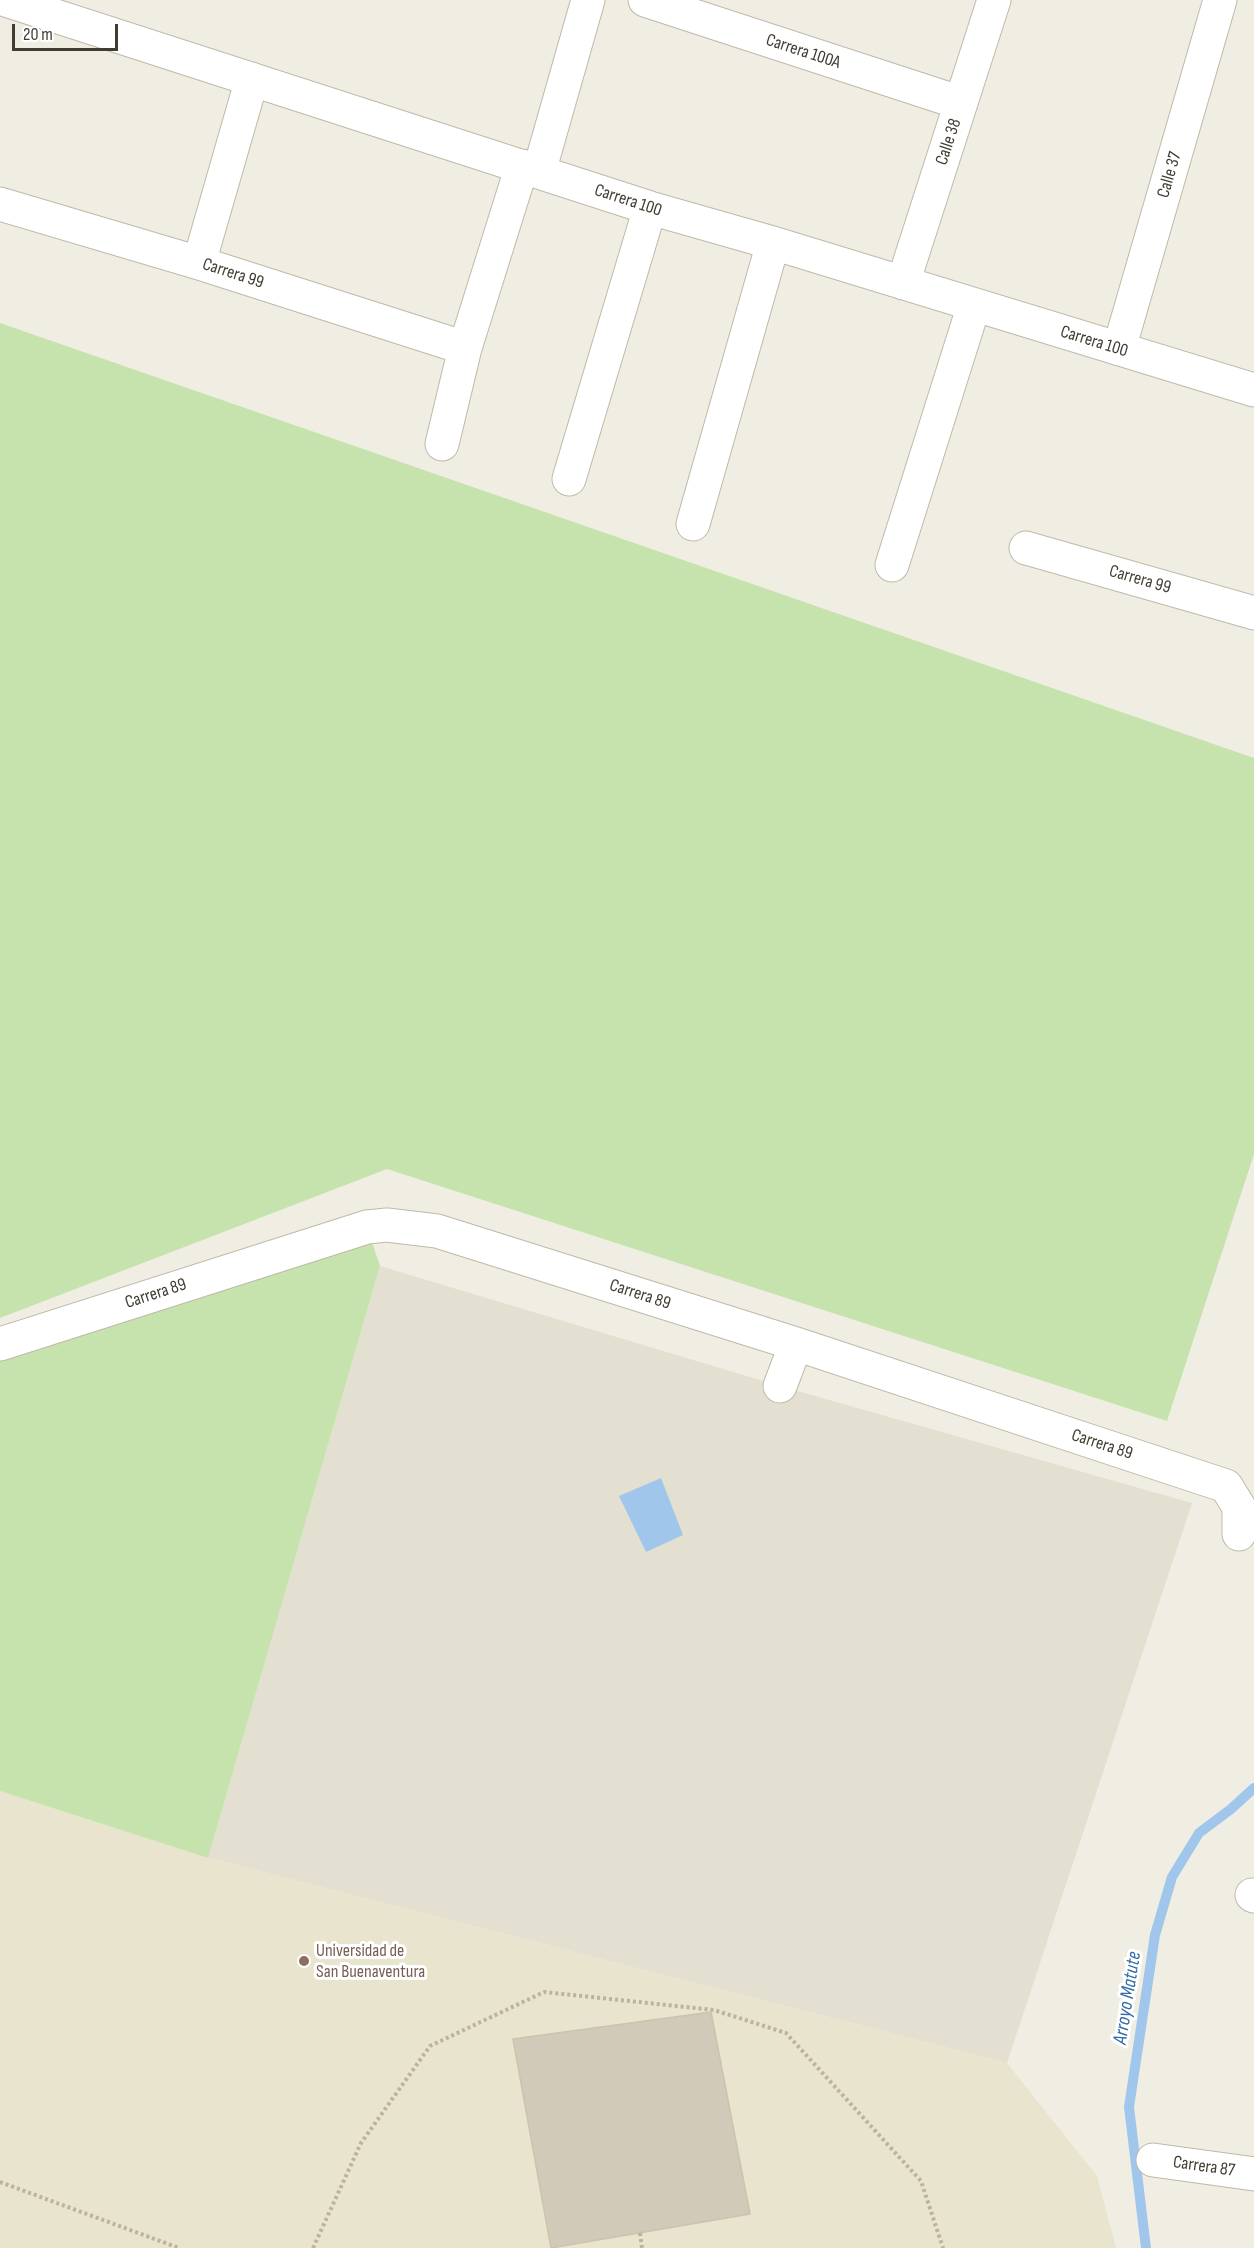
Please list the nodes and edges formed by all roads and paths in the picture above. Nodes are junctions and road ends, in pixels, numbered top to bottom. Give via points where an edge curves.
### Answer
1 (6, 0) edge
2 (588, 0) edge
3 (645, 0) edge
4 (994, 0) edge
5 (1220, 0) edge
6 (252, 80) junction
7 (961, 104) junction
8 (531, 169) junction
9 (0, 204) edge
10 (650, 208) junction
11 (772, 243) junction
12 (200, 263) junction
13 (903, 283) junction
14 (974, 305) junction
15 (465, 348) junction
16 (1119, 349) junction
17 (1254, 390) edge
18 (442, 444) dead end
19 (569, 479) dead end
20 (693, 524) dead end
21 (1026, 548) dead end
22 (892, 565) dead end
23 (1254, 613) edge
24 (0, 1344) edge
25 (796, 1344) junction
26 (780, 1386) dead end
27 (1239, 1534) dead end
28 (1153, 2160) dead end
29 (1254, 2174) edge
30 (0, 2182) edge
31 (640, 2233) dead end
32 (179, 2248) edge
33 (313, 2248) edge
34 (642, 2248) edge
35 (943, 2248) edge

1 - 6 street, Carrera 100
2 - 8 street
3 - 7 street, Carrera 100A
4 - 7 street, Calle 38
5 - 16 street, Calle 37
6 - 8 street, Carrera 100
6 - 12 street
7 - 13 street, Calle 38
8 - 10 street, Carrera 100
8 - 15 street
9 - 12 street, Carrera 99
10 - 11 street, Carrera 100
10 - 19 street
11 - 13 street, Carrera 100
11 - 20 street
12 - 15 street, Carrera 99
13 - 14 street, Carrera 100
14 - 16 street, Carrera 100
14 - 22 street
15 - 18 street
16 - 17 street, Carrera 100
21 - 23 street, Carrera 99
24 - 25 street, Carrera 89 via 367,1227 387,1226 437,1231
25 - 26 street
25 - 27 street, Carrera 89 via 1226,1486 1239,1507
28 - 29 street, Carrera 87
30 - 32 path
31 - 34 path
33 - 35 path via 361,2143 430,2046 544,1992 714,2010 786,2033 921,2181

